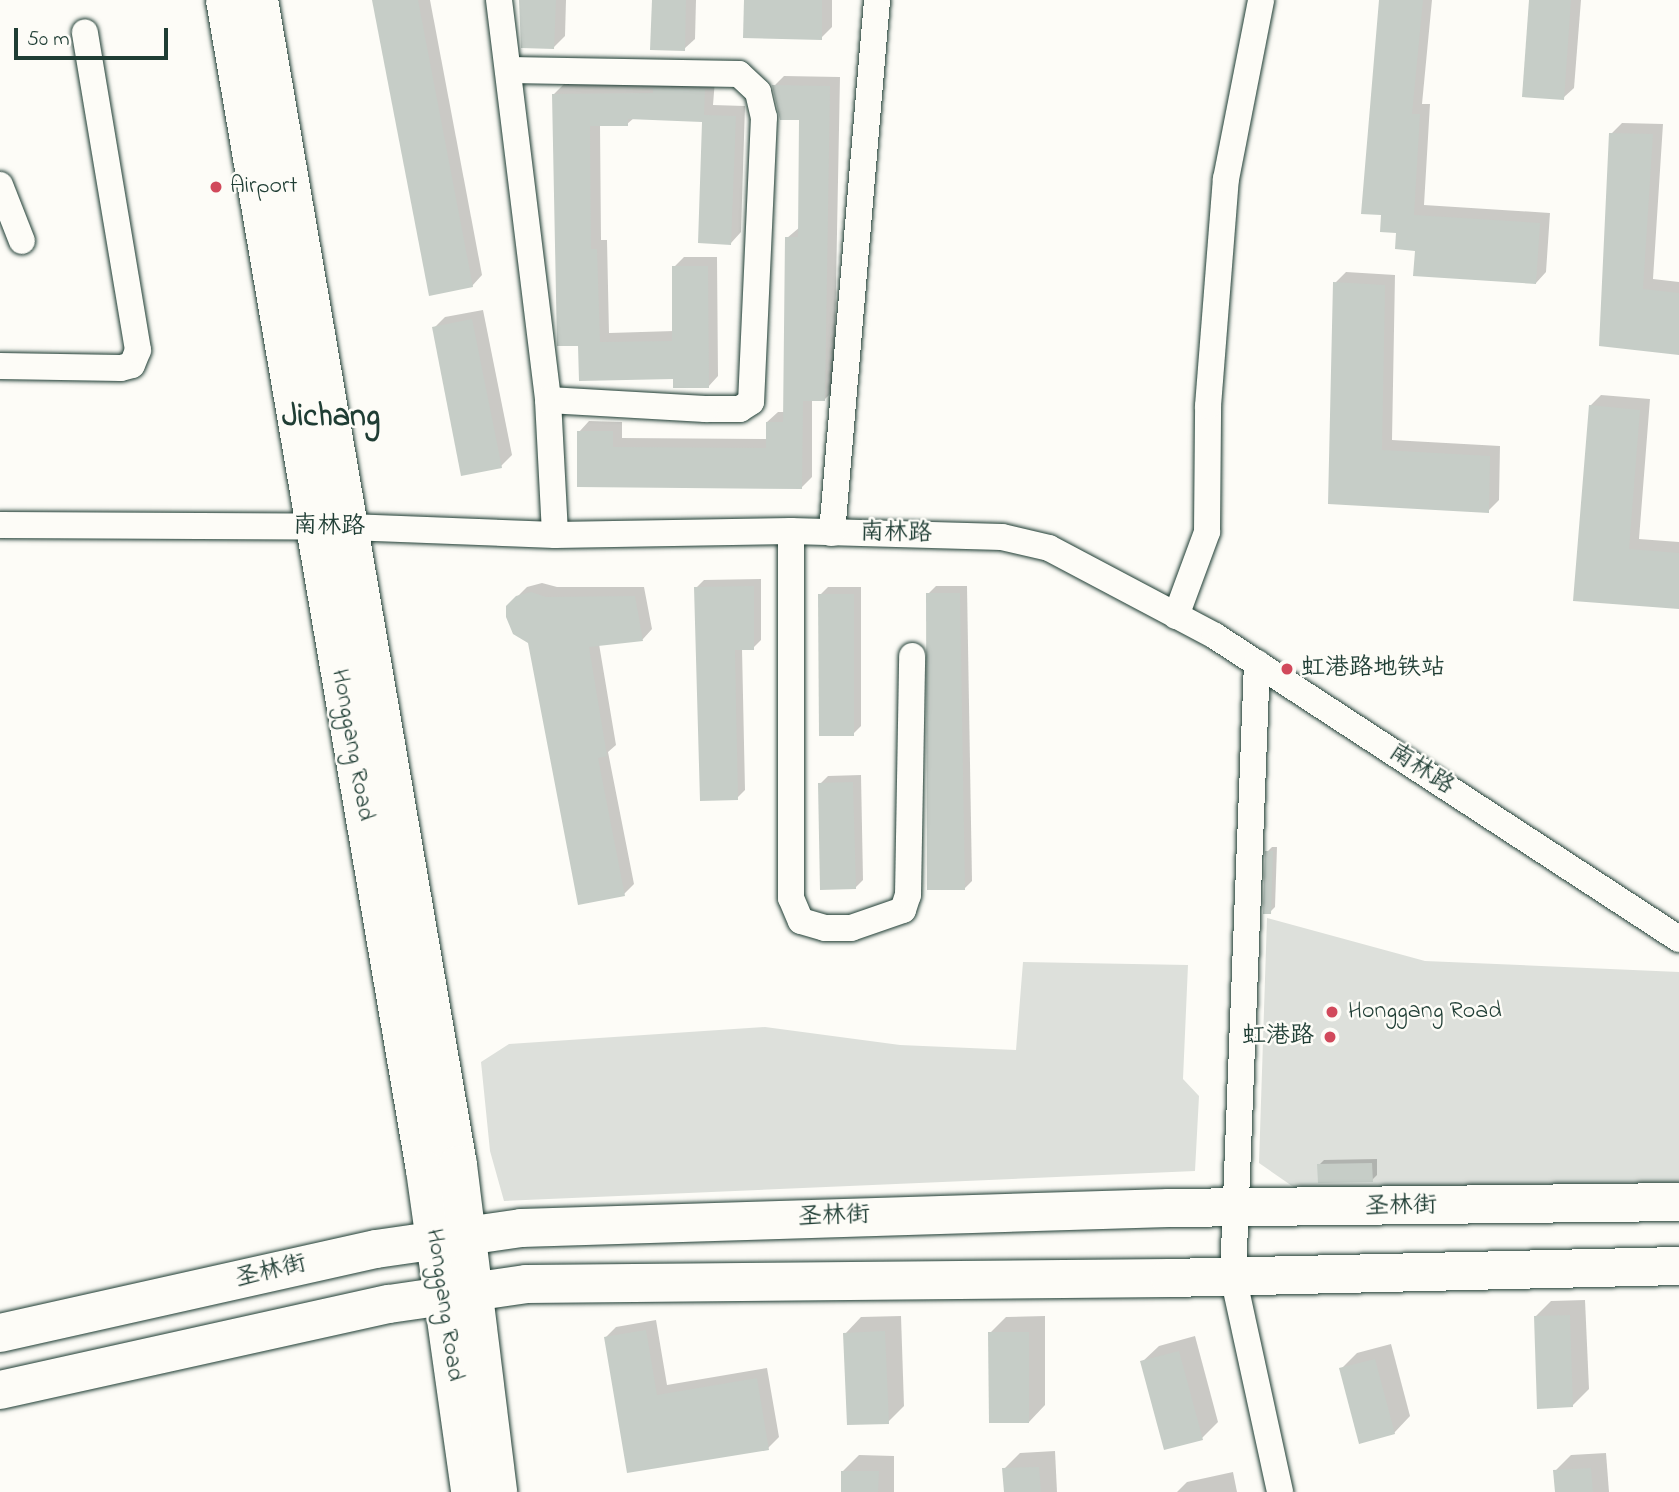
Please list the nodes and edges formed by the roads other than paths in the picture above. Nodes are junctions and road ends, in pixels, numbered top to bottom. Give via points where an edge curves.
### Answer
1 (225, 0) edge
2 (259, 0) edge
3 (499, 0) edge
4 (877, 0) edge
5 (1261, 0) edge
6 (85, 32) dead end
7 (510, 70) junction
8 (0, 185) edge
9 (22, 241) dead end
10 (0, 366) edge
11 (548, 400) junction
12 (0, 525) edge
13 (332, 527) junction
14 (791, 531) junction
15 (832, 533) junction
16 (555, 535) junction
17 (1177, 616) junction
18 (912, 656) dead end
19 (1257, 663) junction
20 (1679, 939) edge
21 (1679, 1202) edge
22 (1233, 1210) junction
23 (451, 1238) junction
24 (1679, 1266) edge
25 (1233, 1276) junction
26 (458, 1294) junction
27 (0, 1333) edge
28 (0, 1390) edge
29 (470, 1492) edge
30 (498, 1492) edge
31 (1280, 1492) edge

1 - 13 highway, Honggang Road
2 - 13 highway, Honggang Road
3 - 7 street
4 - 15 street
5 - 17 street via 1226,179 1208,406 1207,532
6 - 10 street via 138,350 132,365 121,368
7 - 11 street
7 - 11 street via 739,74 758,92 764,117 751,402 740,409 705,409
8 - 9 street
11 - 16 street
12 - 13 street, 南林路
13 - 16 street, 南林路
13 - 23 highway, Honggang Road
14 - 15 street, 南林路
14 - 16 street, 南林路
14 - 18 street via 791,898 801,921 825,928 852,928 903,910 908,895
15 - 17 street, 南林路 via 1013,540 1049,548
17 - 19 street, 南林路
19 - 20 street, 南林路
19 - 22 street
21 - 22 highway, 圣林街
22 - 23 highway, 圣林街 via 1169,1208 521,1227
22 - 25 street
23 - 26 highway, Honggang Road
23 - 27 highway, 圣林街 via 376,1249
24 - 25 highway
25 - 26 highway via 526,1284
25 - 31 street
26 - 28 highway via 389,1304
26 - 29 highway, Honggang Road
26 - 30 highway, Honggang Road

